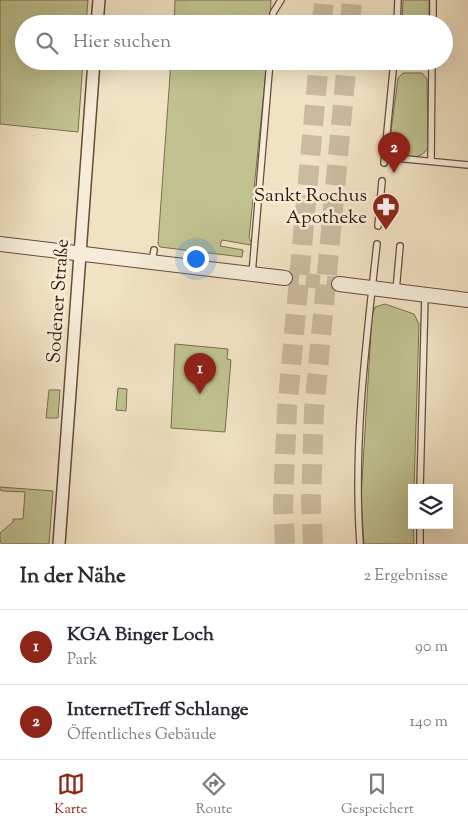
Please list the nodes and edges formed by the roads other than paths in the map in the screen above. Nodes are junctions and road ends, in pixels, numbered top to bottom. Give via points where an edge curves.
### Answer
1 (99, 0) edge
2 (281, 0) edge
3 (398, 0) edge
4 (433, 0) edge
5 (98, 15) edge
6 (273, 15) edge
7 (397, 15) edge
8 (433, 15) edge
9 (93, 70) edge
10 (269, 70) edge
11 (393, 70) edge
12 (432, 70) edge
13 (431, 161) junction
14 (468, 164) edge
15 (382, 181) dead end
16 (378, 226) dead end
17 (0, 244) edge
18 (377, 244) dead end
19 (400, 246) dead end
20 (81, 254) junction
21 (252, 274) junction
22 (285, 278) tunnel mouth
23 (339, 284) tunnel mouth
24 (372, 288) junction
25 (396, 291) junction
26 (425, 295) junction
27 (468, 300) edge
28 (420, 484) edge
29 (420, 529) edge
30 (59, 544) edge
31 (360, 544) edge
32 (420, 544) edge

1 - 5 street
2 - 6 lane
3 - 7 lane
4 - 8 lane
9 - 20 street, Sodener Straße
10 - 21 lane
11 - 13 lane via 384,160
12 - 13 lane
13 - 14 lane
15 - 16 lane
17 - 20 street
18 - 24 lane
19 - 25 lane
20 - 21 street via 153,256
20 - 30 street, Sodener Straße
21 - 22 street
23 - 24 street
24 - 25 street
24 - 31 lane via 360,414 357,502
25 - 26 street
26 - 27 street
26 - 28 lane
29 - 32 lane

